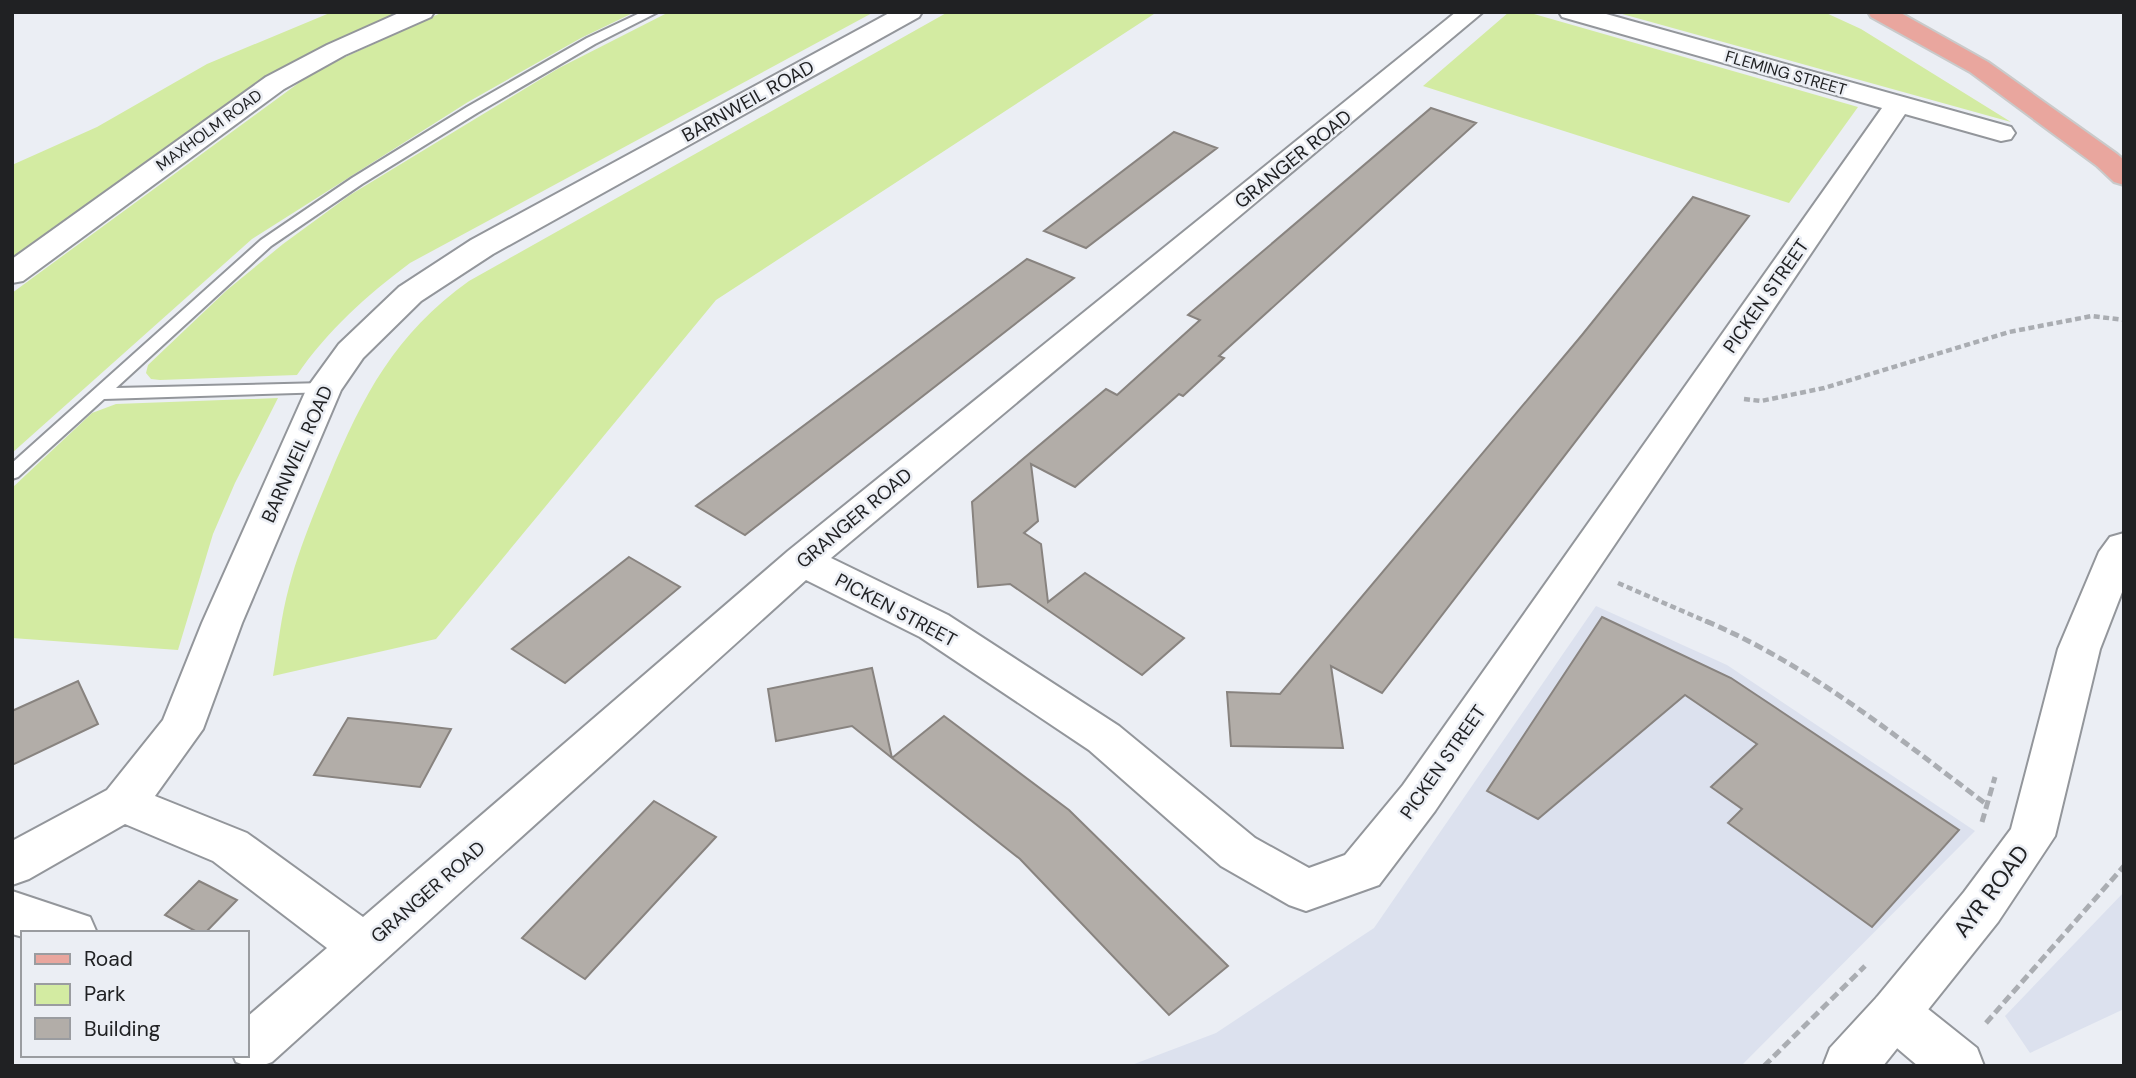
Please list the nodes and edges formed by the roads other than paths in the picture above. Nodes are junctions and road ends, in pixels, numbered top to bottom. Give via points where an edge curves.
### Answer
1 (422, 12) edge
2 (652, 12) edge
3 (910, 12) edge
4 (1471, 12) edge
5 (1571, 12) edge
6 (1880, 12) edge
7 (1898, 105) junction
8 (2001, 134) dead end
9 (2124, 176) edge
10 (12, 274) edge
11 (324, 388) junction
12 (100, 394) junction
13 (12, 473) edge
14 (2124, 547) edge
15 (802, 561) junction
16 (2111, 598) edge
17 (123, 803) junction
18 (12, 865) edge
19 (12, 912) edge
20 (67, 931) edge
21 (365, 947) junction
22 (1895, 1014) junction
23 (257, 1049) edge
24 (1955, 1063) edge
25 (1849, 1066) edge

1 - 10 street, MAXHOLM ROAD via 275,83
2 - 12 lane via 591,41 472,110 266,243
3 - 11 street, BARNWEIL ROAD via 482,247 411,294 351,351
4 - 15 street, GRANGER ROAD
5 - 7 street, FLEMING STREET
6 - 9 main road via 1979,67
7 - 8 street, FLEMING STREET
7 - 15 street, PICKEN STREET via 1419,798 1362,870 1306,890 1238,852 1104,738 934,626
11 - 12 lane
11 - 17 street, BARNWEIL ROAD via 181,729
12 - 13 lane
14 - 16 street, AYR ROAD via 2118,552
15 - 21 street, GRANGER ROAD
16 - 22 street, AYR ROAD via 2080,649 2032,836
17 - 18 street, BARNWEIL ROAD
17 - 21 street via 230,847
19 - 20 street
21 - 23 street, GRANGER ROAD
22 - 24 street
22 - 25 street, AYR ROAD

